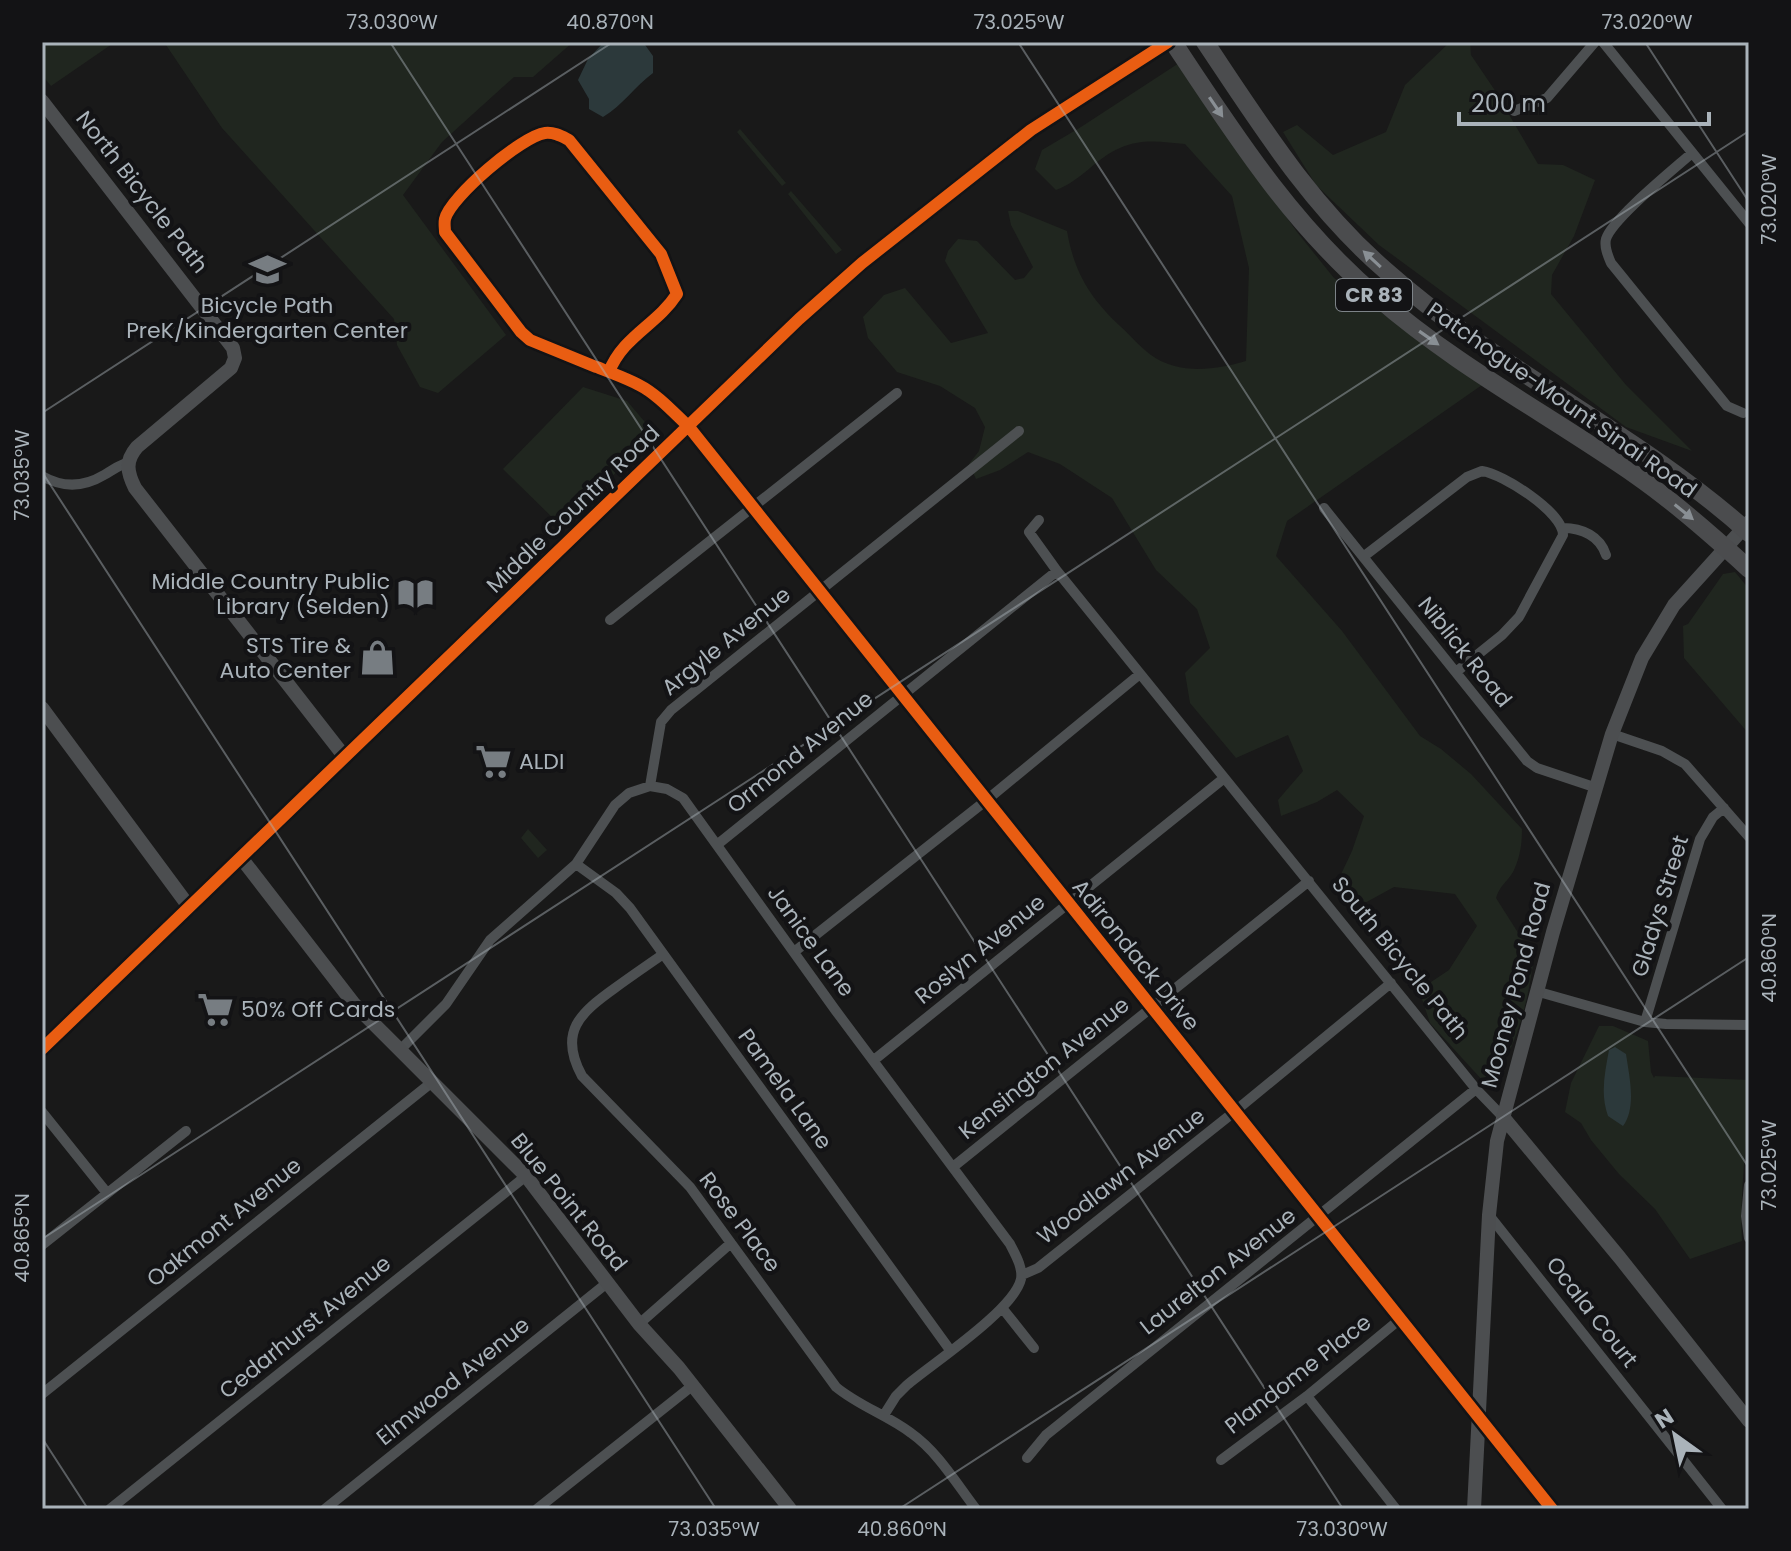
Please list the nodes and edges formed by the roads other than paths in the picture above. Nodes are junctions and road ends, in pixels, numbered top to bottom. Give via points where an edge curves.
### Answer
1 (1170, 42) edge
2 (1205, 42) edge
3 (1595, 42) edge
4 (1603, 42) edge
5 (42, 101) edge
6 (1514, 111) dead end
7 (1692, 153) junction
8 (1749, 223) edge
9 (609, 372) junction
10 (897, 393) dead end
11 (1743, 413) dead end
12 (689, 427) junction
13 (1019, 431) dead end
14 (128, 463) junction
15 (42, 476) edge
16 (752, 505) junction
17 (1324, 508) dead end
18 (1039, 520) dead end
19 (1563, 528) junction
20 (1747, 528) edge
21 (1726, 547) junction
22 (1606, 555) dead end
23 (1363, 557) junction
24 (1749, 569) edge
25 (1057, 571) junction
26 (820, 591) junction
27 (610, 620) dead end
28 (1456, 672) junction
29 (1140, 674) junction
30 (903, 694) junction
31 (42, 708) edge
32 (1612, 734) junction
33 (344, 756) junction
34 (1223, 779) junction
35 (650, 786) junction
36 (1597, 788) junction
37 (988, 799) junction
38 (1724, 808) junction
39 (1749, 837) edge
40 (718, 844) junction
41 (242, 859) junction
42 (576, 864) junction
43 (1309, 881) junction
44 (1069, 903) junction
45 (190, 908) junction
46 (794, 952) junction
47 (662, 955) junction
48 (1391, 983) junction
49 (1539, 992) junction
50 (1152, 1007) junction
51 (1645, 1022) junction
52 (1749, 1025) edge
53 (42, 1049) edge
54 (400, 1050) junction
55 (874, 1060) junction
56 (431, 1083) junction
57 (1476, 1089) junction
58 (42, 1112) edge
59 (1234, 1112) junction
60 (1503, 1117) junction
61 (186, 1131) dead end
62 (953, 1167) junction
63 (526, 1176) junction
64 (1749, 1185) edge
65 (107, 1193) junction
66 (1489, 1215) junction
67 (1319, 1216) junction
68 (1749, 1238) edge
69 (731, 1243) junction
70 (42, 1245) edge
71 (1022, 1275) junction
72 (607, 1283) junction
73 (1003, 1309) junction
74 (1399, 1320) junction
75 (639, 1324) junction
76 (1034, 1348) dead end
77 (950, 1350) junction
78 (692, 1386) junction
79 (42, 1394) edge
80 (1307, 1396) junction
81 (884, 1415) junction
82 (1479, 1418) junction
83 (1749, 1421) edge
84 (1027, 1458) dead end
85 (1221, 1460) dead end
86 (110, 1509) edge
87 (325, 1509) edge
88 (537, 1509) edge
89 (790, 1509) edge
90 (976, 1509) edge
91 (1396, 1509) edge
92 (1474, 1509) edge
93 (1552, 1509) edge
94 (1722, 1509) edge

1 - 12 main road, Middle Country Road via 1031,130 862,263
1 -> 21 highway, Patchogue-Mount Sinai Road / CR 83 via 1270,184 1359,282 1437,344 1640,478
20 -> 2 highway, Patchogue-Mount Sinai Road / CR 83 via 1383,269 1300,182
3 - 6 street via 1547,98
4 - 7 street
5 - 14 street, North Bicycle Path via 233,348 231,368 137,447
7 - 8 street
7 - 11 street via 1615,224 1606,248 1611,263 1691,365 1727,406
9 - 9 street, Adirondack Drive via 530,340 445,232 445,218 470,187 514,149 543,133 558,134 578,150 661,254 677,294 616,355
9 - 12 street, Adirondack Drive via 642,386
10 - 16 street
12 - 16 street, Adirondack Drive
12 - 33 main road, Middle Country Road
13 - 26 street, Argyle Avenue
14 - 15 street via 78,484 64,485
14 - 33 street via 135,488
16 - 26 street, Adirondack Drive
16 - 27 street
17 - 23 street, Niblick Road
18 - 25 street, South Bicycle Path via 1029,532
19 - 22 street via 1587,532
19 - 23 street via 1551,511 1482,471
19 - 28 street via 1519,617
20 - 21 street, Mooney Pond Road
21 - 24 highway, Patchogue-Mount Sinai Road / CR 83
21 - 32 street, Mooney Pond Road via 1657,631
23 - 28 street, Niblick Road
25 - 29 street, South Bicycle Path
25 - 30 street, Ormond Avenue
26 - 30 street, Adirondack Drive
26 - 35 street, Argyle Avenue via 671,710 661,722
28 - 36 street, Niblick Road via 1527,761
29 - 34 street, South Bicycle Path
29 - 37 street
30 - 37 street, Adirondack Drive
30 - 40 street, Ormond Avenue
31 - 45 street
32 - 36 street, Mooney Pond Road
32 - 38 street via 1685,764
33 - 41 main road, Middle Country Road
34 - 43 street, South Bicycle Path
34 - 44 street, Roslyn Avenue
35 - 40 street, Janice Lane via 683,798
35 - 42 street via 615,805
36 - 49 street, Mooney Pond Road
37 - 44 street, Adirondack Drive
37 - 46 street
38 - 39 street
38 - 51 street, Gladys Street via 1700,839
40 - 46 street, Janice Lane
41 - 45 main road, Middle Country Road
41 - 54 street, Blue Point Road via 354,1004
42 - 47 street, Pamela Lane via 616,893
42 - 54 street via 490,940 446,1004
43 - 48 street, South Bicycle Path
43 - 50 street, Kensington Avenue
44 - 50 street, Adirondack Drive
44 - 55 street, Roslyn Avenue
45 - 53 main road, Middle Country Road
46 - 55 street, Janice Lane
47 - 69 street, Rose Place via 585,1009 575,1026 572,1053 582,1076 690,1187
47 - 77 street, Pamela Lane
48 - 57 street, South Bicycle Path
48 - 59 street, Woodlawn Avenue
49 - 51 street
49 - 60 street, Mooney Pond Road
50 - 59 street, Adirondack Drive
50 - 62 street, Kensington Avenue
51 - 52 street
54 - 56 street, Blue Point Road
55 - 62 street, Janice Lane
56 - 63 street, Blue Point Road
56 - 79 street, Oakmont Avenue
57 - 60 street, South Bicycle Path
57 - 67 street, Laurelton Avenue
58 - 65 street
59 - 67 street, Adirondack Drive
59 - 71 street, Woodlawn Avenue via 1038,1268
60 - 66 street, Mooney Pond Road
60 - 83 street, South Bicycle Path
61 - 65 street
62 - 71 street, Janice Lane via 1010,1244
63 - 72 street, Blue Point Road
63 - 86 street, Cedarhurst Avenue
64 - 68 street
65 - 70 street
66 - 82 street, Mooney Pond Road
66 - 94 street, Ocala Court
67 - 74 street, Adirondack Drive
67 - 84 street, Laurelton Avenue via 1046,1435
69 - 75 street
69 - 81 street, Rose Place via 836,1387
71 - 73 street
72 - 75 street, Blue Point Road
72 - 87 street, Elmwood Avenue
73 - 76 street
73 - 77 street
74 - 80 street, Plandome Place
74 - 82 street, Adirondack Drive
75 - 78 street, Blue Point Road
77 - 81 street via 896,1396
78 - 88 street
78 - 89 street, Blue Point Road
80 - 85 street, Plandome Place
80 - 91 street
81 - 90 street, Rose Place via 931,1449
82 - 92 street, Mooney Pond Road
82 - 93 street, Adirondack Drive

